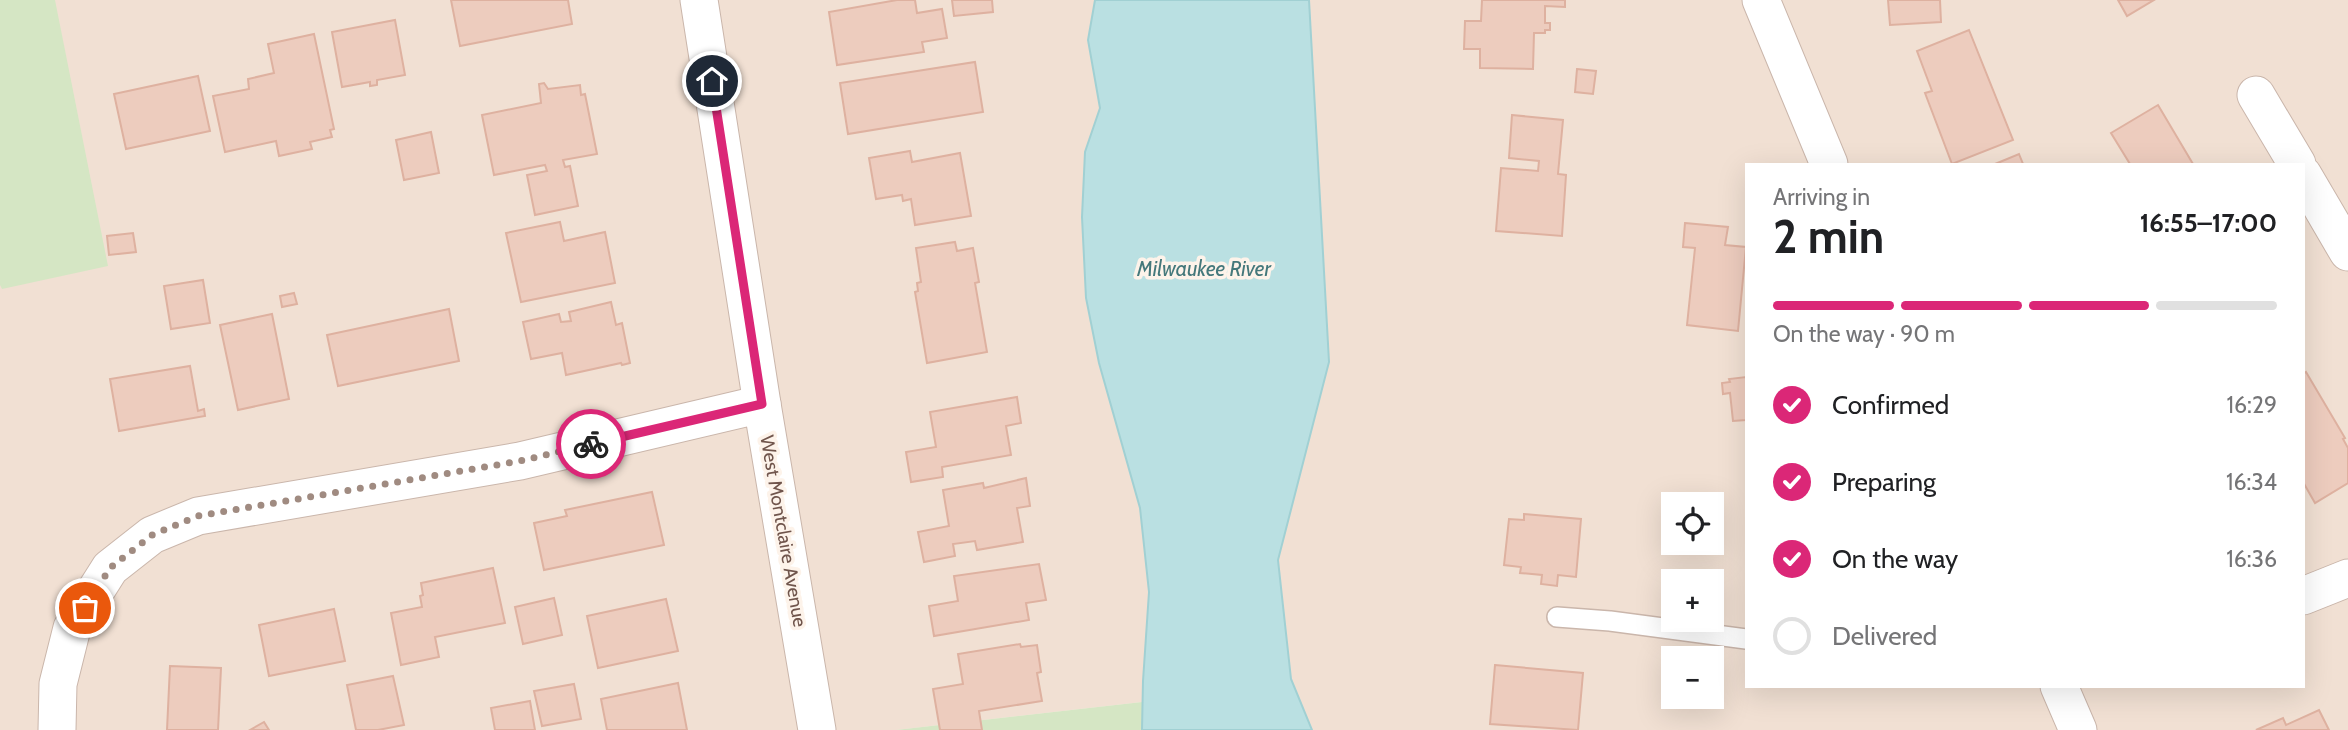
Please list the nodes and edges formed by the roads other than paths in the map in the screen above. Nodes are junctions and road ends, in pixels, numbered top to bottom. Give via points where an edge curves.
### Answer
1 (699, 0) edge
2 (1761, 0) edge
3 (2256, 95) dead end
4 (1829, 163) edge
5 (2296, 163) edge
6 (2305, 178) edge
7 (2348, 252) edge
8 (762, 404) junction
9 (2348, 578) edge
10 (2305, 595) edge
11 (1557, 617) dead end
12 (1745, 639) edge
13 (2063, 688) edge
14 (57, 730) edge
15 (817, 730) edge
16 (2078, 730) edge

1 - 8 street, West Montclaire Avenue
2 - 4 street
3 - 5 street
6 - 7 street
8 - 14 street via 520,461 198,516 152,535 110,568 72,628 58,684
8 - 15 street, West Montclaire Avenue
9 - 10 street
11 - 12 lane
13 - 16 street

